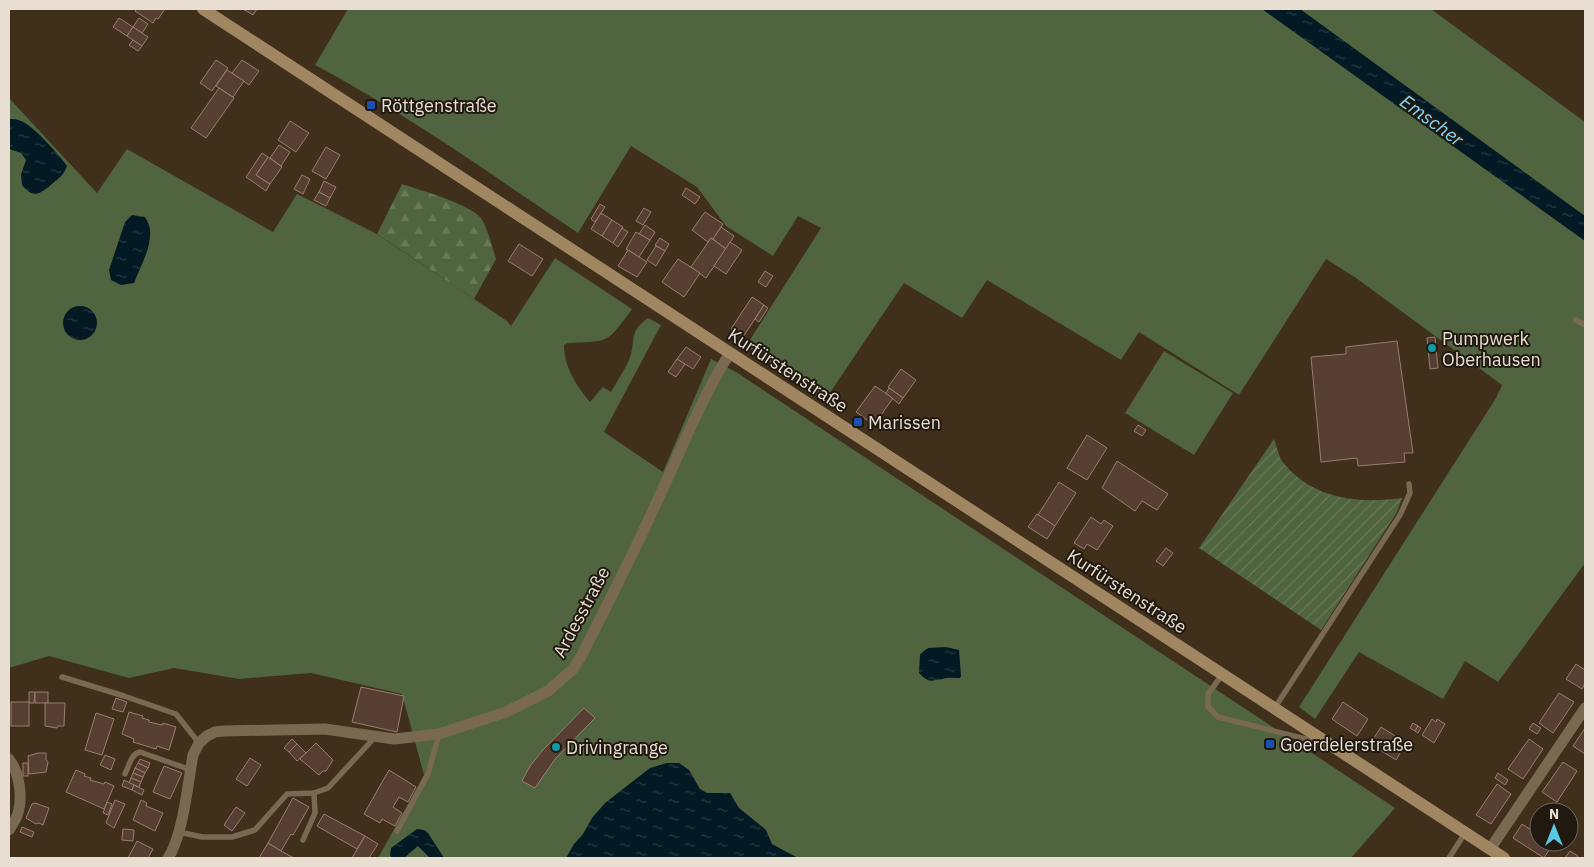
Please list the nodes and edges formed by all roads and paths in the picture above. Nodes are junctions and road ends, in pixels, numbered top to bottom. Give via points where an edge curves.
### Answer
1 (203, 9) edge
2 (1576, 320) dead end
3 (1585, 325) edge
4 (730, 353) junction
5 (1409, 484) dead end
6 (1222, 674) junction
7 (62, 677) dead end
8 (1585, 708) edge
9 (1274, 709) junction
10 (439, 734) junction
11 (376, 736) junction
12 (199, 743) junction
13 (1329, 744) junction
14 (9, 759) edge
15 (190, 770) junction
16 (125, 774) dead end
17 (314, 793) junction
18 (9, 830) edge
19 (397, 831) dead end
20 (179, 832) junction
21 (1465, 833) junction
22 (303, 840) dead end
23 (1490, 849) junction
24 (168, 858) edge
25 (1449, 858) edge
26 (1504, 858) edge

1 - 4 main road, Kurfürstenstraße
2 - 3 lane
4 - 6 main road, Kurfürstenstraße
4 - 10 street, Ardesstraße via 717,372 659,499 573,669 548,691 531,700 483,721
5 - 9 lane via 1410,493 1400,515
6 - 9 main road, Kurfürstenstraße
6 - 13 lane via 1208,694 1208,707 1218,717
7 - 12 lane via 176,714
8 - 23 street
9 - 13 main road, Kurfürstenstraße
10 - 11 street, Ardesstraße via 394,739
10 - 19 lane via 428,774
11 - 12 street, Ardesstraße via 325,729 224,731 215,732
11 - 17 lane via 328,788
12 - 15 street
13 - 21 main road, Kurfürstenstraße
14 - 18 street via 14,765 20,792 18,813
15 - 16 lane via 140,752 133,756
15 - 20 street
17 - 20 lane via 287,794 255,830 232,837 202,837
17 - 22 lane via 315,812
20 - 24 street
21 - 23 main road, Kurfürstenstraße
21 - 25 lane
23 - 26 main road, Kurfürstenstraße

